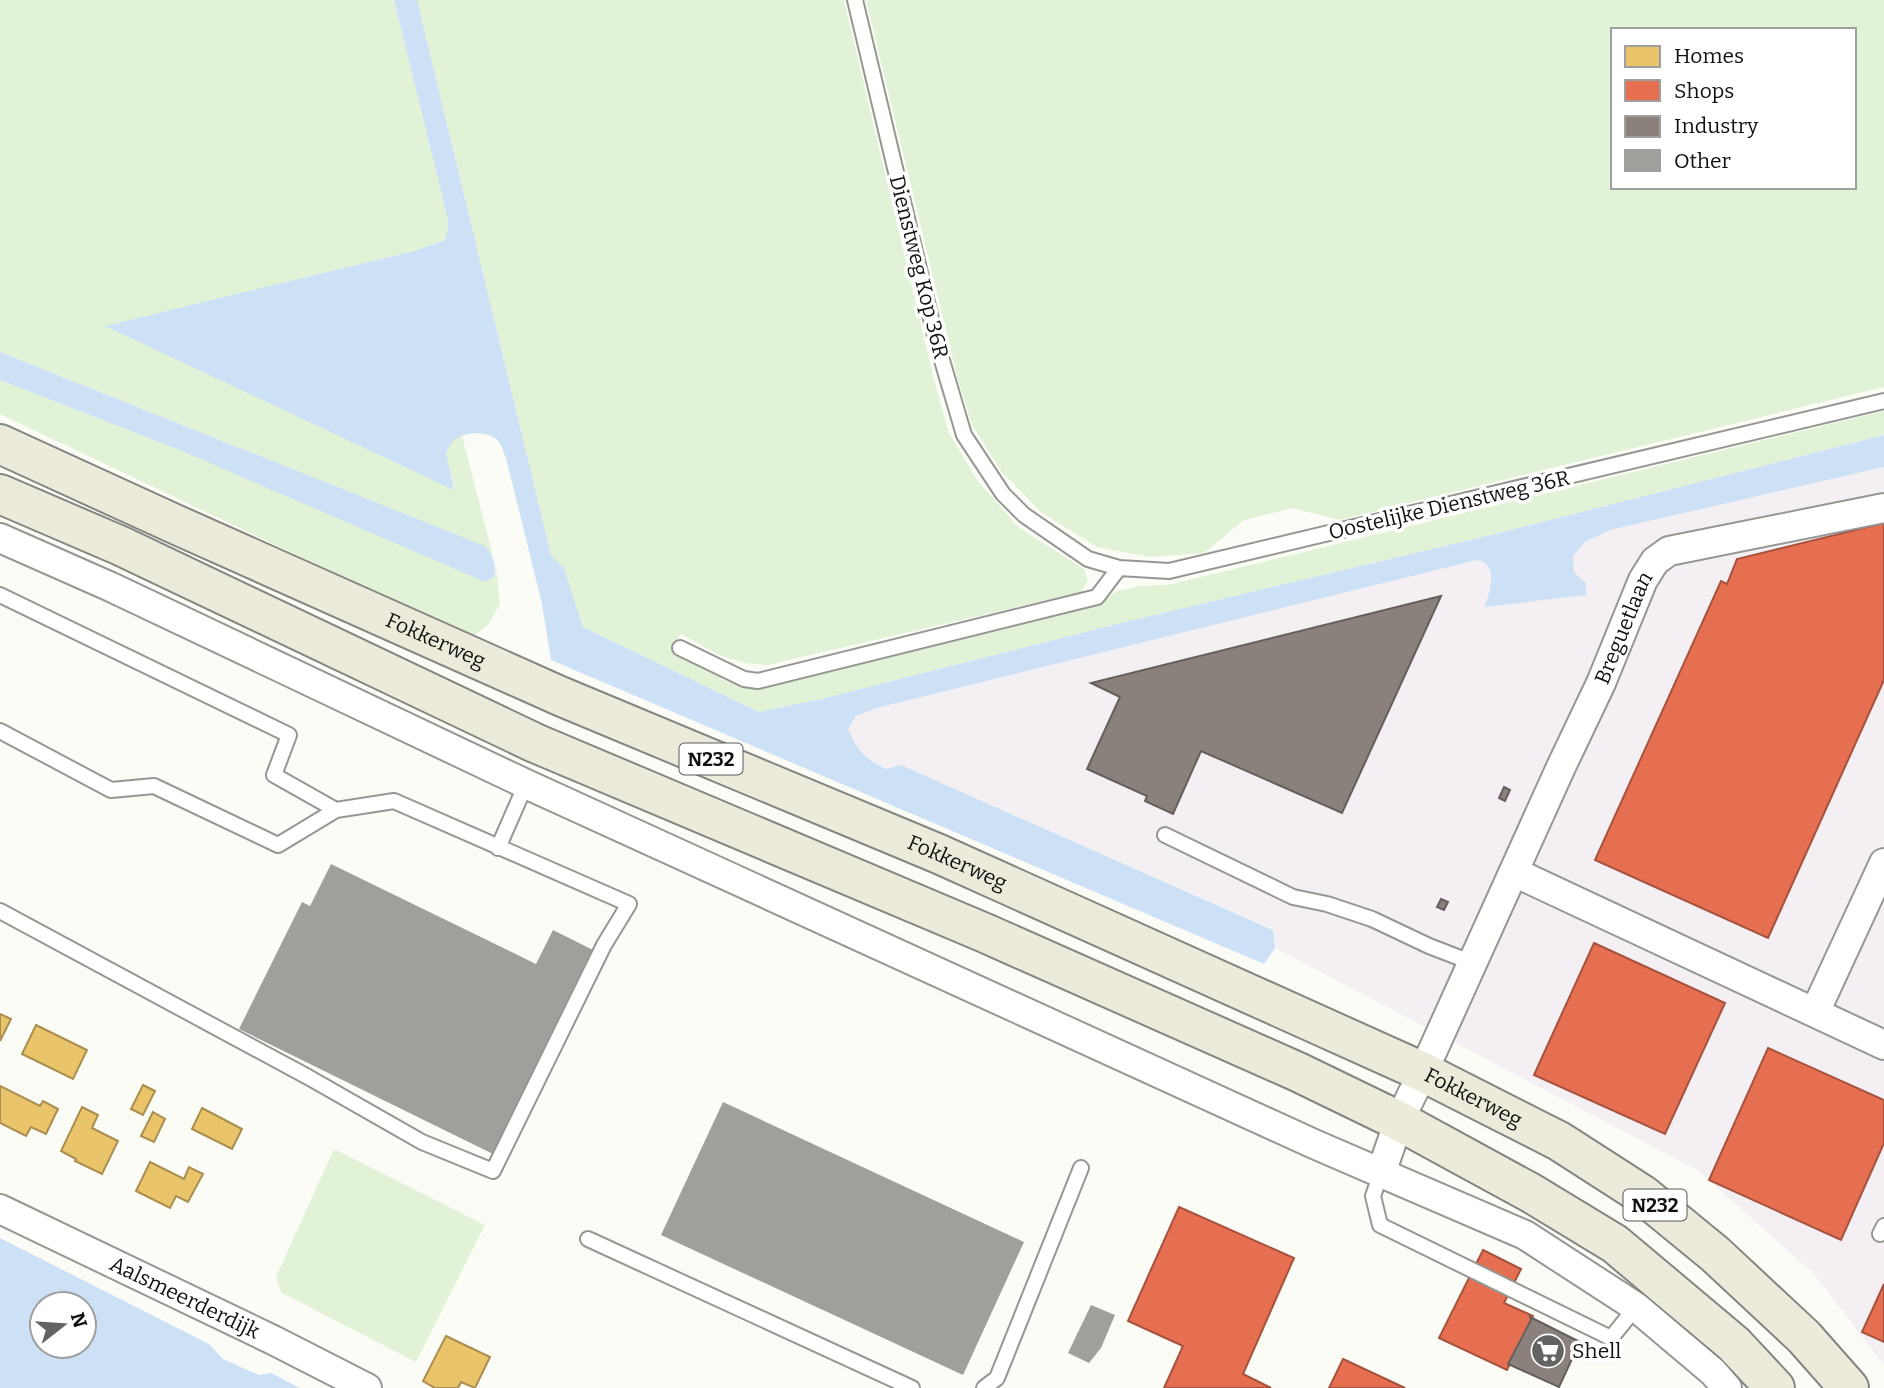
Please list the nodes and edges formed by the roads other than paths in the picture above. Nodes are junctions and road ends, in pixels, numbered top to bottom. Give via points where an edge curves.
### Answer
1 (855, 0) edge
2 (1884, 401) edge
3 (0, 444) edge
4 (0, 494) edge
5 (1884, 508) edge
6 (1024, 515) joint
7 (0, 538) edge
8 (1119, 568) junction
9 (0, 595) edge
10 (680, 648) dead end
11 (0, 731) edge
12 (526, 784) junction
13 (337, 810) junction
14 (1166, 835) dead end
15 (498, 848) junction
16 (1884, 863) edge
17 (1514, 872) junction
18 (0, 911) edge
19 (1473, 963) junction
20 (1815, 1012) junction
21 (1884, 1045) edge
22 (1423, 1072) junction
23 (1399, 1121) junction
24 (1081, 1168) dead end
25 (1381, 1173) junction
26 (0, 1209) edge
27 (588, 1239) dead end
28 (1636, 1307) junction
29 (367, 1388) edge
30 (912, 1388) edge
31 (984, 1388) edge
32 (1727, 1388) edge
33 (1774, 1388) edge
34 (1849, 1388) edge

1 - 6 lane, Dienstweg Kop 36R via 936,340 964,435 1003,494
2 - 8 lane, Oostelijke Dienstweg 36R via 1169,571
3 - 22 main road, Fokkerweg / N232 via 547,691 939,854
4 - 23 main road, N232 via 121,546 535,743 985,933
5 - 17 street, Breguetlaan via 1669,551 1655,561
6 - 8 lane, Oostelijke Dienstweg 36R via 1088,559
7 - 12 street
8 - 10 lane via 1097,597 758,681 744,679
9 - 13 lane via 289,736 274,775
11 - 13 lane via 111,790 154,786 278,845
12 - 15 lane
12 - 25 street
13 - 15 lane via 394,801
14 - 19 lane via 1293,897 1372,919
15 - 18 lane via 629,904 493,1171 422,1142
16 - 20 street
17 - 19 street, Breguetlaan
17 - 20 street
19 - 22 street, Breguetlaan
20 - 21 street
22 - 23 street, Breguetlaan
22 - 34 main road, Fokkerweg / N232 via 1559,1141 1643,1195 1804,1337
23 - 25 street
23 - 33 main road, N232 via 1615,1244 1734,1344
24 - 31 lane via 997,1378
25 - 28 street via 1525,1235
25 - 28 lane via 1373,1196 1380,1225 1611,1338
26 - 29 street, Aalsmeerderdijk
27 - 30 lane
28 - 32 street

